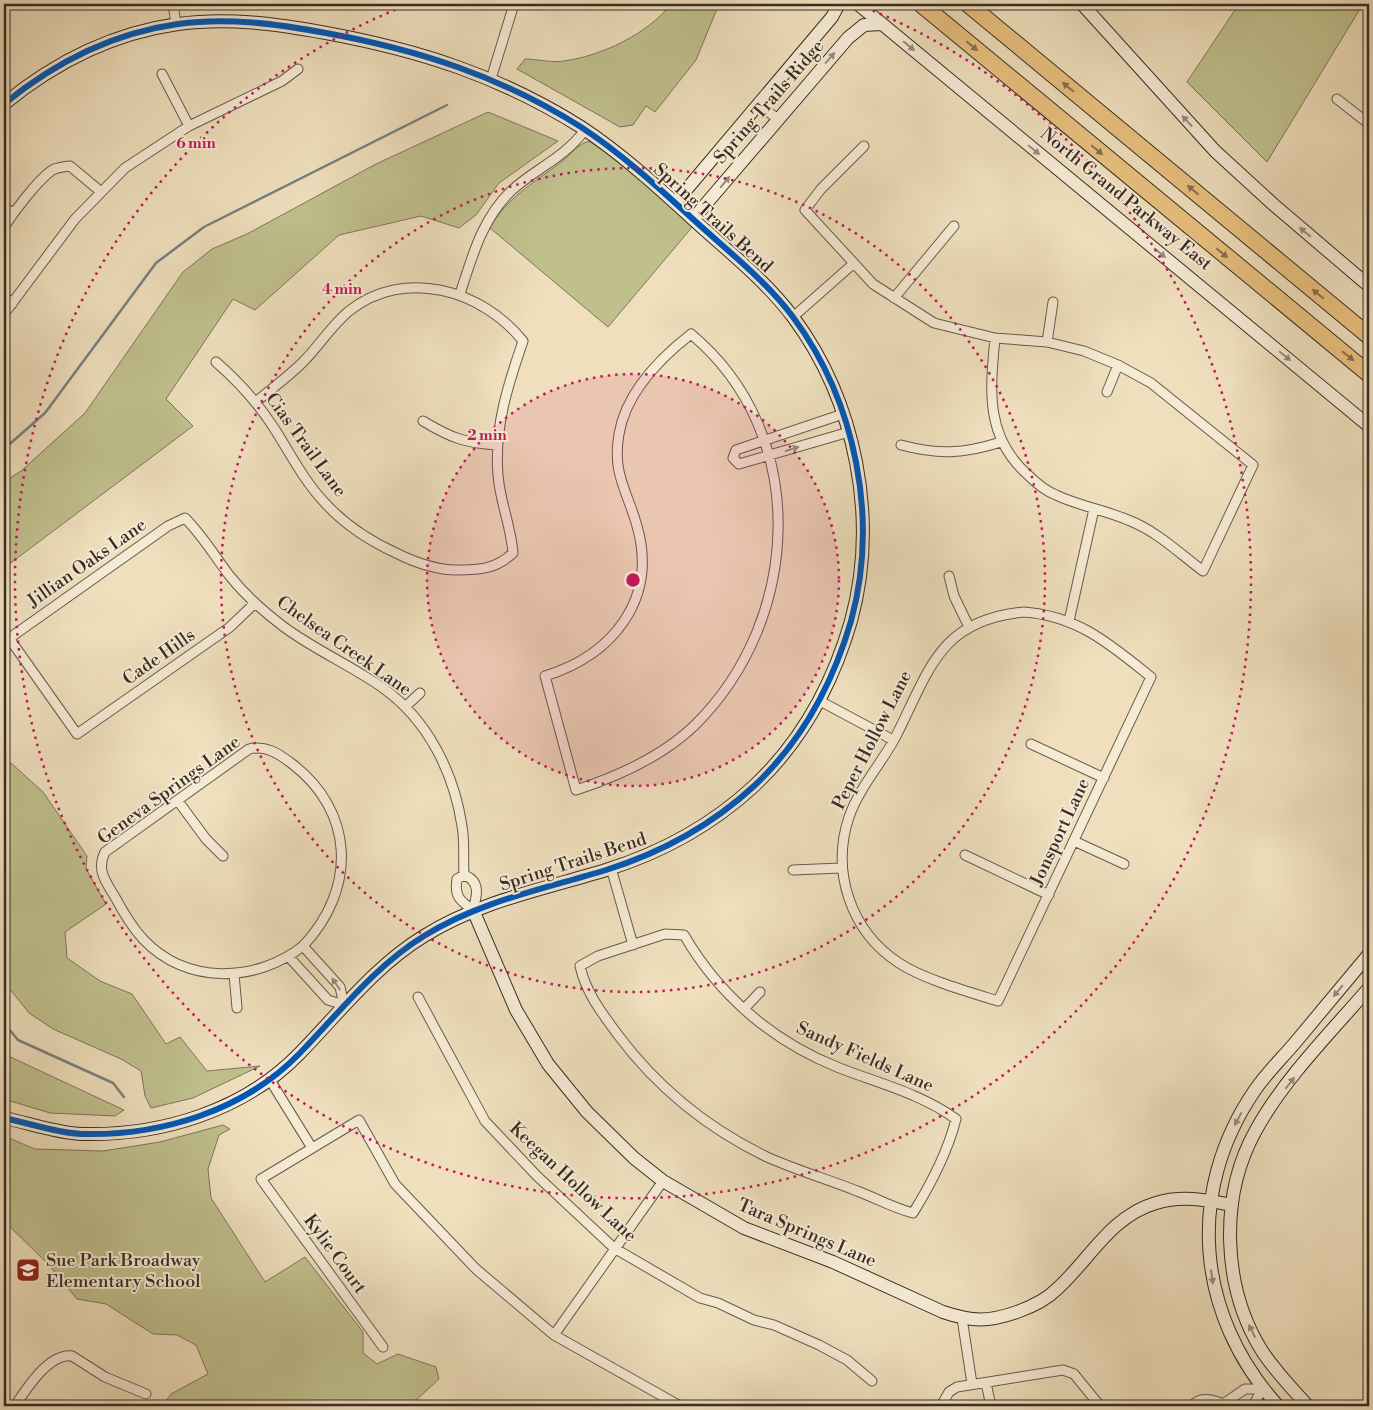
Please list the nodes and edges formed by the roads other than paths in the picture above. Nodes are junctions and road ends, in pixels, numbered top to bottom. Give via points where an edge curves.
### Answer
1 (173, 4) edge
2 (514, 4) edge
3 (839, 4) edge
4 (858, 4) edge
5 (921, 4) edge
6 (968, 4) edge
7 (1082, 4) edge
8 (176, 24) junction
9 (881, 24) junction
10 (298, 69) dead end
11 (162, 74) dead end
12 (491, 79) junction
13 (1337, 99) dead end
14 (4, 104) edge
15 (757, 104) junction
16 (778, 119) junction
17 (1369, 124) edge
18 (189, 126) junction
19 (585, 130) junction
20 (864, 146) dead end
21 (100, 191) junction
22 (675, 203) junction
23 (4, 207) edge
24 (13, 213) junction
25 (693, 219) junction
26 (954, 226) dead end
27 (4, 227) edge
28 (853, 264) junction
29 (1369, 286) edge
30 (460, 294) junction
31 (4, 296) edge
32 (894, 298) junction
33 (1053, 302) dead end
34 (12, 304) junction
35 (4, 314) edge
36 (793, 318) junction
37 (1369, 336) edge
38 (995, 338) junction
39 (1047, 342) junction
40 (216, 362) dead end
41 (1118, 365) junction
42 (1369, 374) edge
43 (1107, 392) dead end
44 (256, 402) junction
45 (843, 414) junction
46 (423, 421) dead end
47 (1369, 426) edge
48 (849, 432) junction
49 (763, 440) junction
50 (1001, 442) junction
51 (497, 445) junction
52 (901, 445) dead end
53 (768, 456) junction
54 (1094, 509) junction
55 (185, 518) joint
56 (949, 576) dead end
57 (255, 603) junction
58 (1068, 621) junction
59 (969, 627) junction
60 (6, 640) edge
61 (1150, 678) joint
62 (420, 693) dead end
63 (820, 701) junction
64 (405, 707) junction
65 (893, 740) junction
66 (1031, 744) dead end
67 (1104, 778) junction
68 (178, 801) junction
69 (1074, 841) junction
70 (965, 855) dead end
71 (223, 856) dead end
72 (1124, 864) dead end
73 (611, 868) junction
74 (841, 868) junction
75 (793, 870) dead end
76 (464, 875) junction
77 (1049, 895) junction
78 (473, 910) junction
79 (634, 945) junction
80 (303, 946) junction
81 (1369, 954) edge
82 (289, 956) junction
83 (322, 966) junction
84 (234, 974) junction
85 (309, 978) junction
86 (1369, 988) edge
87 (760, 992) dead end
88 (418, 997) dead end
89 (998, 1001) joint
90 (344, 1005) junction
91 (237, 1008) dead end
92 (744, 1009) junction
93 (1289, 1049) junction
94 (1305, 1064) junction
95 (270, 1080) junction
96 (4, 1118) edge
97 (312, 1148) junction
98 (663, 1181) junction
99 (1211, 1201) junction
100 (1232, 1205) junction
101 (614, 1248) junction
102 (962, 1318) junction
103 (554, 1335) junction
104 (383, 1347) dead end
105 (1278, 1373) junction
106 (872, 1381) dead end
107 (986, 1383) junction
108 (972, 1384) junction
109 (1262, 1389) junction
110 (146, 1394) dead end
111 (1223, 1405) edge
112 (15, 1406) edge
113 (680, 1406) edge
114 (941, 1406) edge
115 (991, 1406) edge
116 (1100, 1406) edge
117 (1192, 1406) edge
118 (1253, 1406) edge
119 (1278, 1406) edge
120 (1308, 1406) edge

1 - 8 street
2 - 12 street
3 - 15 street, Spring Trails Ridge via 832,17
4 - 9 street, North Grand Parkway East
5 -> 42 highway, North Grand Parkway East
37 -> 6 highway
29 -> 7 street via 1215,151
8 - 12 street, Spring Trails Bend via 257,22 294,27 400,48
8 - 14 street, Spring Trails Bend via 122,37 51,68
16 -> 9 street, Spring Trails Ridge via 856,29
9 -> 47 street, North Grand Parkway East
10 - 18 street via 282,81
11 - 18 street
12 - 19 street, Spring Trails Bend via 554,110
13 - 17 street
15 - 16 street
15 - 22 street, Spring Trails Ridge
25 -> 16 street, Spring Trails Ridge
18 - 21 street via 124,168
19 - 22 street, Spring Trails Bend via 617,152
19 - 30 street via 567,151 512,190 500,203 486,222
20 - 28 street via 805,210
21 - 24 street via 70,166 60,167 51,171
21 - 34 street via 69,226
22 - 25 street, Spring Trails Bend
23 - 24 street
24 - 27 street
25 - 36 street, Spring Trails Bend via 761,280
26 - 32 street
28 - 32 street via 873,284
28 - 36 street
30 - 44 street via 430,287 387,293 350,310 303,361
30 - 51 street via 499,317 523,341 506,388
31 - 34 street
32 - 38 street via 934,323
33 - 39 street
34 - 35 street
36 - 45 street, Spring Trails Bend via 814,351
38 - 39 street
38 - 50 street via 990,385 993,415
39 - 41 street via 1084,351
40 - 44 street, Cias Trail Lane
41 - 43 street
41 - 54 street via 1151,383 1253,465 1203,571 1160,536 1128,519
44 - 51 street, Cias Trail Lane via 304,476 346,523 379,546 419,564 451,570 484,569 501,564 513,553 512,534 505,516 498,475
45 - 48 street, Spring Trails Bend
45 - 49 street
46 - 51 street via 470,444
53 -> 48 street
48 - 63 street, Spring Trails Bend via 858,469 864,532 859,592 844,644
49 - 53 street
49 - 53 street via 736,450 733,458 739,464
49 - 53 street via 735,383 707,347 691,334 642,381 628,404 619,433 617,460 622,488 637,525 641,548 638,586 628,614 600,650 568,669 545,676 576,790 634,768 665,749 694,726 738,671 760,627 774,576 779,542
50 - 52 street via 976,450 950,453 928,452
50 - 54 street via 1019,467 1036,483 1054,495
54 - 58 street
55 - 57 street, Chelsea Creek Lane
55 - 60 street, Jillian Oaks Lane via 168,526
56 - 59 street via 954,596
57 - 60 street, Cade Hills via 230,627 77,734
57 - 64 street, Chelsea Creek Lane via 285,628 384,689
58 - 59 street, Peper Hollow Lane via 1043,613 1024,612 1005,614
58 - 61 street, Peper Hollow Lane via 1084,628
59 - 65 street, Peper Hollow Lane via 936,656
61 - 67 street, Jonsport Lane
62 - 64 street
63 - 65 street
63 - 73 street, Spring Trails Bend via 796,737 755,785 705,824 665,847
64 - 76 street, Chelsea Creek Lane via 423,728 448,771 462,828
65 - 74 street, Peper Hollow Lane via 849,816
66 - 67 street
67 - 69 street, Jonsport Lane
68 - 71 street
68 - 80 street, Geneva Springs Lane via 249,749 258,747 285,758 316,785 330,806 338,828 342,850 340,876 326,916
68 - 84 street, Geneva Springs Lane via 105,852 100,861 101,872 144,940 163,955 185,967
69 - 72 street
69 - 77 street, Jonsport Lane
70 - 77 street
73 - 78 street, Spring Trails Bend
73 - 79 street
74 - 75 street
74 - 89 street, Peper Hollow Lane via 849,900 861,926 882,950 917,972
76 - 78 street via 471,877 476,884 478,894
76 - 78 street, Chelsea Creek Lane via 457,879 455,890 459,901
77 - 89 street, Jonsport Lane
78 - 90 street, Spring Trails Bend via 420,938 392,958
78 - 98 street, Tara Springs Lane via 516,1010 548,1064 608,1134
79 - 92 street, Sandy Fields Lane via 665,934 684,935 706,969
79 - 92 street, Sandy Fields Lane via 598,956 580,966 584,985 636,1059 669,1091 731,1138 768,1157 896,1209 913,1212 952,1136 956,1119 942,1109 893,1087 802,1052
80 - 82 street
80 - 83 street
81 -> 93 street
82 - 84 street via 267,967
82 - 85 street
83 - 85 street
90 -> 83 street via 340,987
84 - 91 street
85 - 90 street via 328,1000
86 - 94 street
87 - 92 street
88 - 101 street, Keegan Hollow Lane via 485,1121 537,1176
90 - 95 street, Spring Trails Bend
93 - 94 street
93 -> 99 street via 1255,1089 1237,1120 1218,1171
100 -> 94 street via 1238,1176 1256,1130
95 - 96 street, Spring Trails Bend via 225,1107 160,1128 78,1134
95 - 97 street
97 - 103 street via 359,1120 395,1184 476,1269
97 - 104 street, Kylie Court via 261,1179
98 - 101 street
98 - 102 street, Tara Springs Lane via 744,1228 833,1262
99 - 100 street, Tara Springs Lane
99 - 102 street, Tara Springs Lane via 1178,1198 1143,1208 1123,1219 1056,1291 1028,1308 996,1320
99 -> 109 street via 1209,1252 1212,1281 1230,1334
105 -> 100 street via 1249,1325 1233,1278 1230,1251
101 - 103 street
101 - 106 street, Keegan Hollow Lane via 700,1298 819,1345 847,1360
102 - 108 street
103 - 113 street
105 - 109 street
105 - 120 street
107 - 108 street
107 - 115 street
107 - 116 street via 1069,1371
108 - 114 street via 949,1392
109 - 111 street via 1245,1389
109 - 118 street
109 - 119 street
110 - 112 street via 123,1386 66,1355 39,1374
111 - 117 street via 1203,1399

